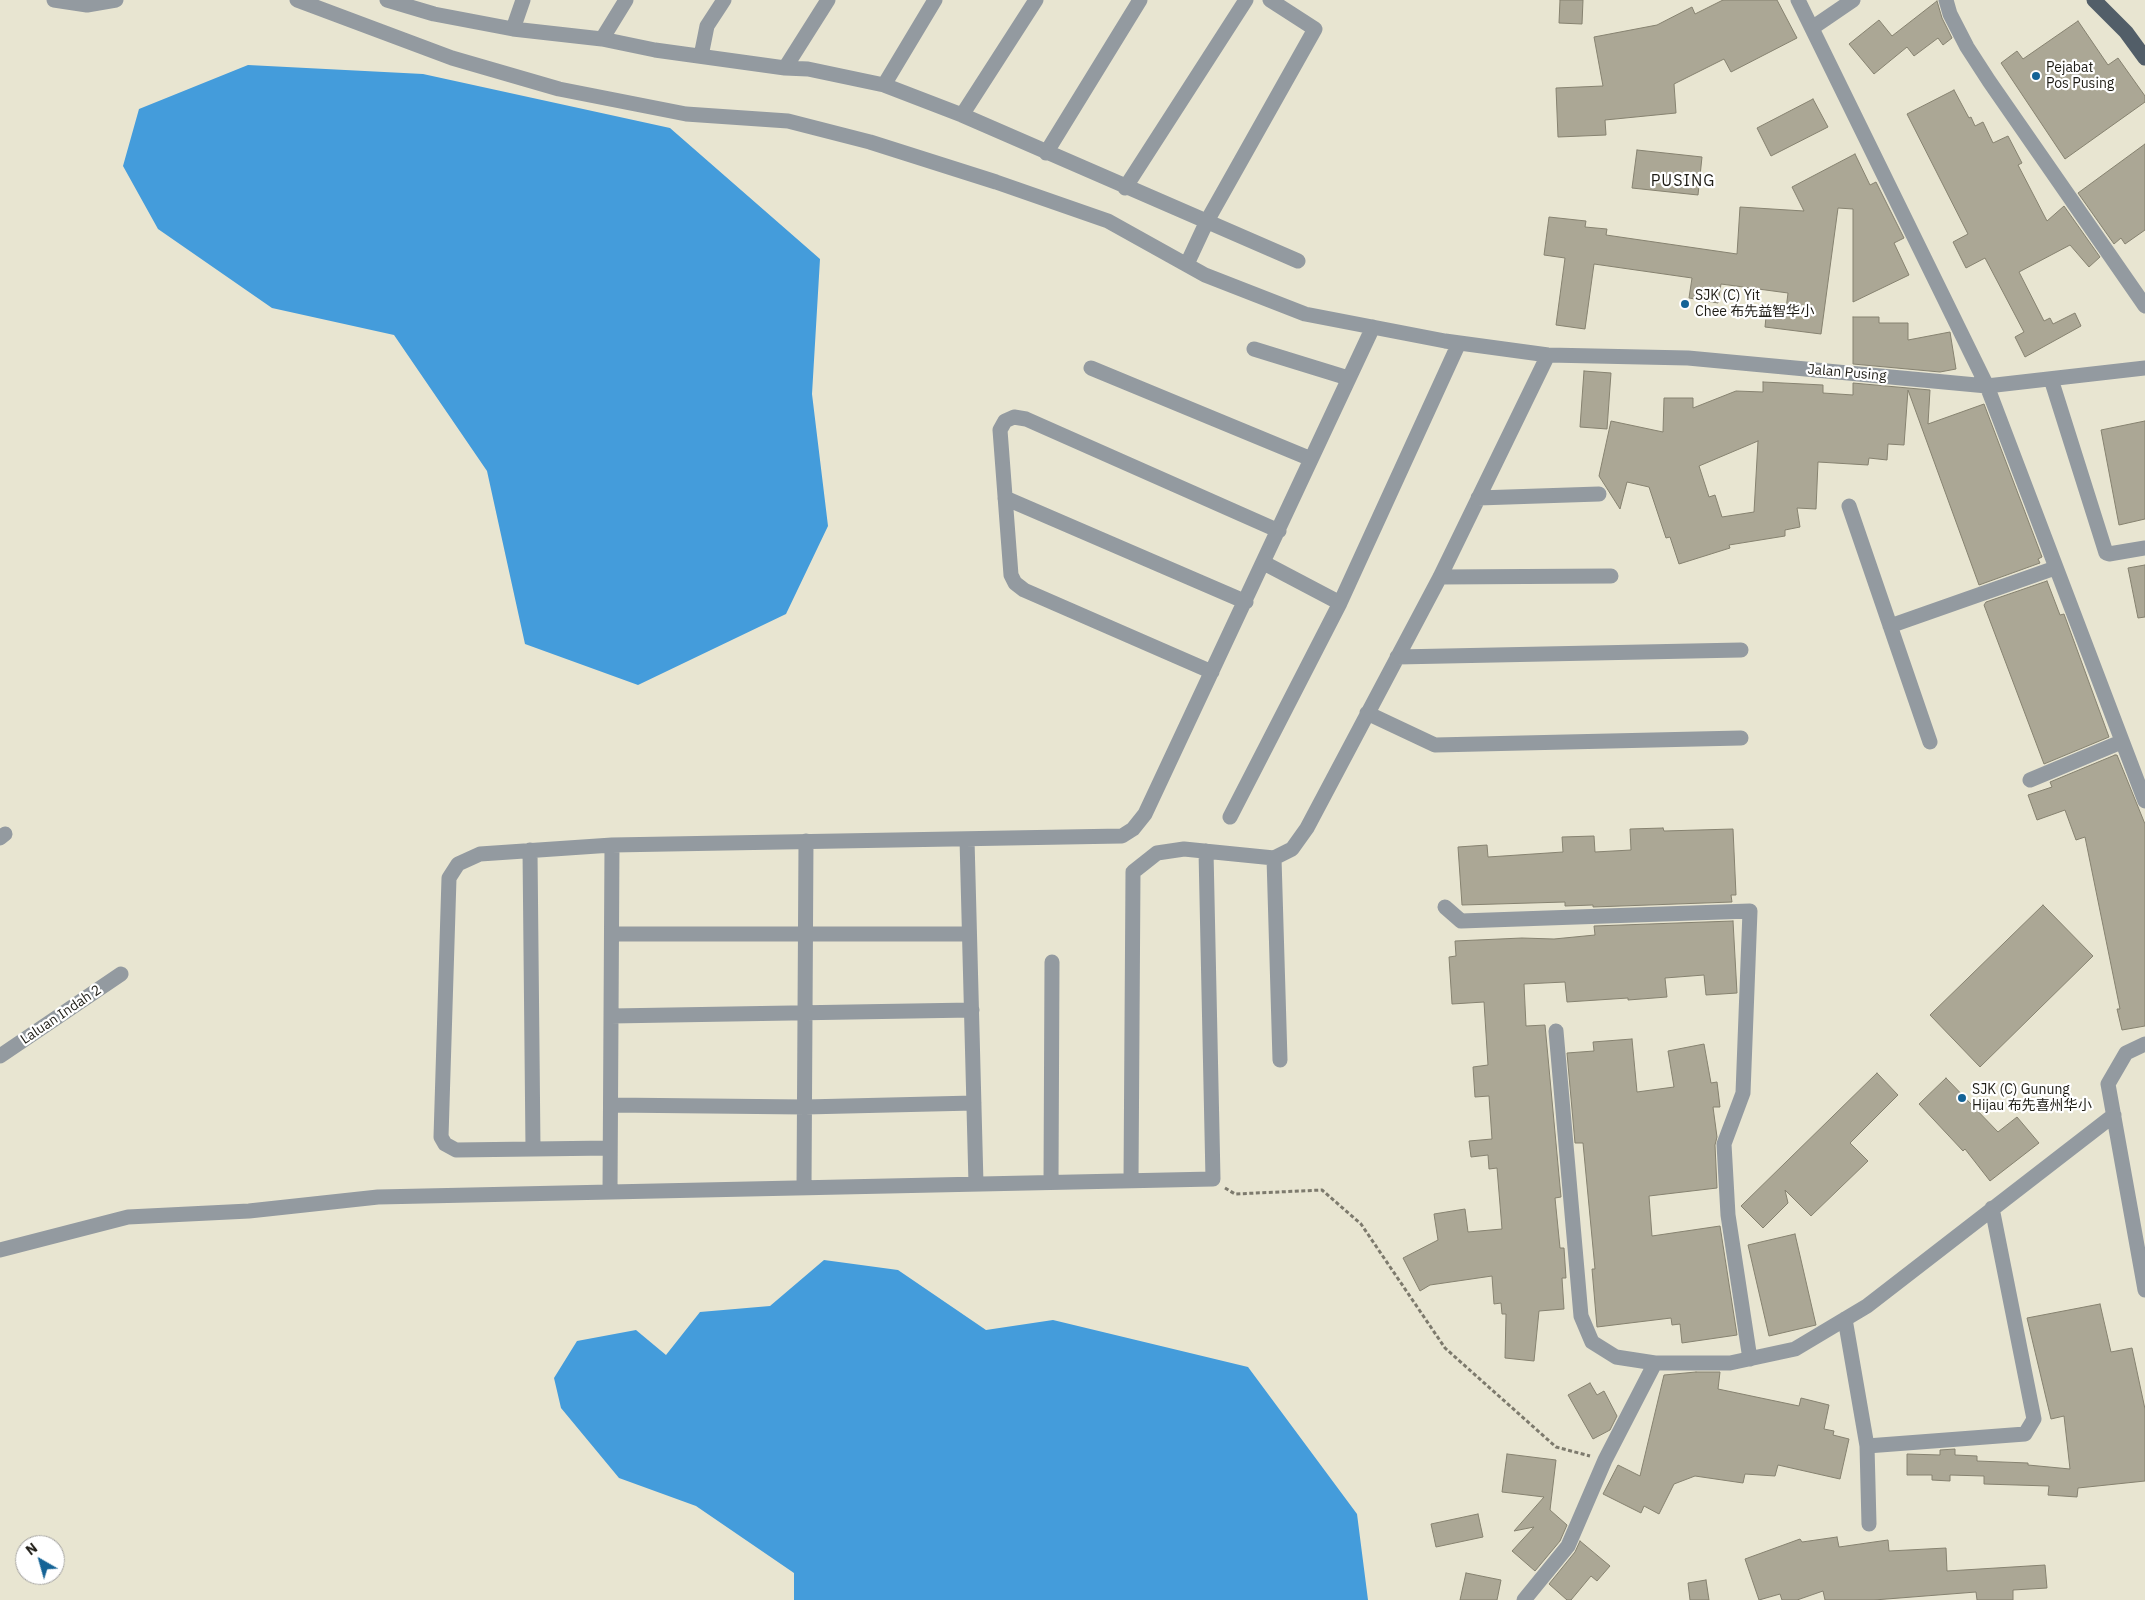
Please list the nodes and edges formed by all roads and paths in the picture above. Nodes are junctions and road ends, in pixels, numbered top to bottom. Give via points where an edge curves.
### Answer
1 (54, 0) edge
2 (116, 0) edge
3 (297, 0) edge
4 (387, 0) edge
5 (523, 0) edge
6 (626, 0) edge
7 (724, 0) edge
8 (828, 0) edge
9 (935, 0) edge
10 (1036, 0) edge
11 (1140, 0) edge
12 (1246, 0) edge
13 (1270, 0) edge
14 (1798, 0) edge
15 (1853, 0) edge
16 (1946, 0) edge
17 (2094, 0) edge
18 (436, 7) edge
19 (1812, 28) junction
20 (513, 29) junction
21 (602, 39) junction
22 (701, 56) junction
23 (2145, 58) edge
24 (785, 68) junction
25 (884, 85) junction
26 (962, 115) junction
27 (1046, 153) junction
28 (1125, 188) junction
29 (1207, 221) junction
30 (1298, 261) dead end
31 (1187, 264) junction
32 (2145, 306) edge
33 (1373, 327) junction
34 (1459, 343) junction
35 (1254, 348) dead end
36 (1548, 355) junction
37 (1091, 368) dead end
38 (2145, 368) edge
39 (1348, 378) junction
40 (2051, 379) junction
41 (1987, 386) junction
42 (1311, 459) junction
43 (1599, 494) dead end
44 (1005, 498) junction
45 (1478, 498) junction
46 (1848, 506) dead end
47 (1279, 531) junction
48 (2145, 548) edge
49 (1264, 563) junction
50 (2056, 568) junction
51 (1610, 576) dead end
52 (1440, 577) junction
53 (1246, 602) junction
54 (1340, 603) junction
55 (1890, 626) junction
56 (1741, 650) dead end
57 (1397, 658) junction
58 (1212, 672) junction
59 (1367, 713) junction
60 (1741, 738) dead end
61 (1930, 742) dead end
62 (2121, 742) junction
63 (2030, 780) dead end
64 (2145, 801) edge
65 (1230, 817) dead end
66 (967, 838) junction
67 (806, 842) junction
68 (612, 845) junction
69 (530, 850) junction
70 (1206, 851) junction
71 (1274, 858) junction
72 (1445, 907) dead end
73 (612, 934) junction
74 (806, 934) junction
75 (969, 934) junction
76 (1052, 962) dead end
77 (122, 974) dead end
78 (972, 1010) junction
79 (805, 1013) junction
80 (611, 1016) junction
81 (1556, 1032) dead end
82 (2145, 1044) edge
83 (0, 1056) edge
84 (1280, 1060) dead end
85 (974, 1103) junction
86 (610, 1105) junction
87 (805, 1107) junction
88 (2114, 1115) junction
89 (610, 1148) junction
90 (533, 1149) junction
91 (1213, 1179) junction
92 (1132, 1180) junction
93 (1051, 1182) junction
94 (976, 1184) junction
95 (804, 1188) junction
96 (610, 1192) junction
97 (1992, 1208) junction
98 (0, 1250) edge
99 (2145, 1290) edge
100 (1845, 1319) junction
101 (1750, 1359) junction
102 (1655, 1363) junction
103 (1867, 1446) junction
104 (1605, 1460) junction
105 (1869, 1524) dead end
106 (1524, 1600) edge

1 - 2 street via 86,5
3 - 31 street, Jalan Pusing via 452,58 559,89 686,114 788,121 870,142 1108,221
4 - 18 street
5 - 20 street
6 - 21 street
7 - 22 street via 707,26
8 - 24 street
9 - 25 street
10 - 26 street
11 - 27 street
12 - 28 street
13 - 29 street via 1315,29
14 - 19 street
15 - 19 street
16 - 32 street via 1967,47 1989,81
17 - 23 main road via 2126,32
18 - 20 street
19 - 41 street
20 - 21 street
21 - 22 street
22 - 24 street
24 - 25 street via 808,68
25 - 26 street
26 - 27 street
27 - 28 street
28 - 29 street
29 - 30 street
29 - 31 street
31 - 33 street, Jalan Pusing via 1205,275 1305,314
33 - 34 street, Jalan Pusing
33 - 39 street
34 - 36 street, Jalan Pusing
34 - 54 street
35 - 39 street
36 - 41 street, Jalan Pusing via 1688,358
36 - 45 street
37 - 42 street
38 - 40 street, Jalan Pusing
39 - 42 street
40 - 41 street, Jalan Pusing
40 - 48 street via 2106,553
41 - 50 street
42 - 47 street
43 - 45 street
44 - 47 street via 1000,430 1005,421 1014,417 1026,419
44 - 53 street
44 - 58 street via 1011,576 1015,583 1024,590
45 - 52 street
46 - 55 street
47 - 49 street
49 - 53 street
49 - 54 street
50 - 55 street
50 - 62 street
51 - 52 street
52 - 57 street
53 - 58 street
54 - 65 street
55 - 61 street
56 - 57 street
57 - 59 street
58 - 66 street via 1145,814 1134,830 1122,836
59 - 60 street via 1435,744
59 - 71 street via 1307,828 1292,849
62 - 63 street
62 - 64 street
66 - 67 street
66 - 75 street
67 - 68 street
67 - 74 street
68 - 69 street
68 - 73 street
69 - 90 street
69 - 90 street via 480,854 458,864 449,878 441,1137 456,1150
70 - 71 street
70 - 91 street
70 - 92 street via 1184,849 1157,853 1134,872
71 - 84 street
72 - 101 street via 1461,921 1750,911 1743,1093 1724,1144 1728,1215
73 - 74 street
73 - 80 street
74 - 75 street
74 - 79 street
75 - 78 street
76 - 93 street
77 - 83 street, Laluan Indah 2
78 - 79 street
78 - 85 street
79 - 80 street
79 - 87 street
80 - 86 street
81 - 102 street via 1581,1316 1592,1342 1616,1358
82 - 88 street via 2126,1053 2108,1084
85 - 87 street
85 - 94 street
86 - 87 street
86 - 89 street
87 - 95 street
88 - 97 street
88 - 99 street
89 - 90 street
89 - 96 street
91 - 92 street
91 - 104 path via 1235,1194 1322,1190 1361,1224 1445,1348 1556,1447
92 - 93 street
93 - 94 street
94 - 95 street
95 - 96 street
96 - 98 street via 378,1197 249,1211 128,1217
97 - 100 street via 1867,1306
97 - 103 street via 2034,1419 2026,1434
100 - 101 street via 1795,1349
100 - 103 street
101 - 102 street via 1730,1364
102 - 104 street
103 - 105 street
104 - 106 street via 1568,1546

